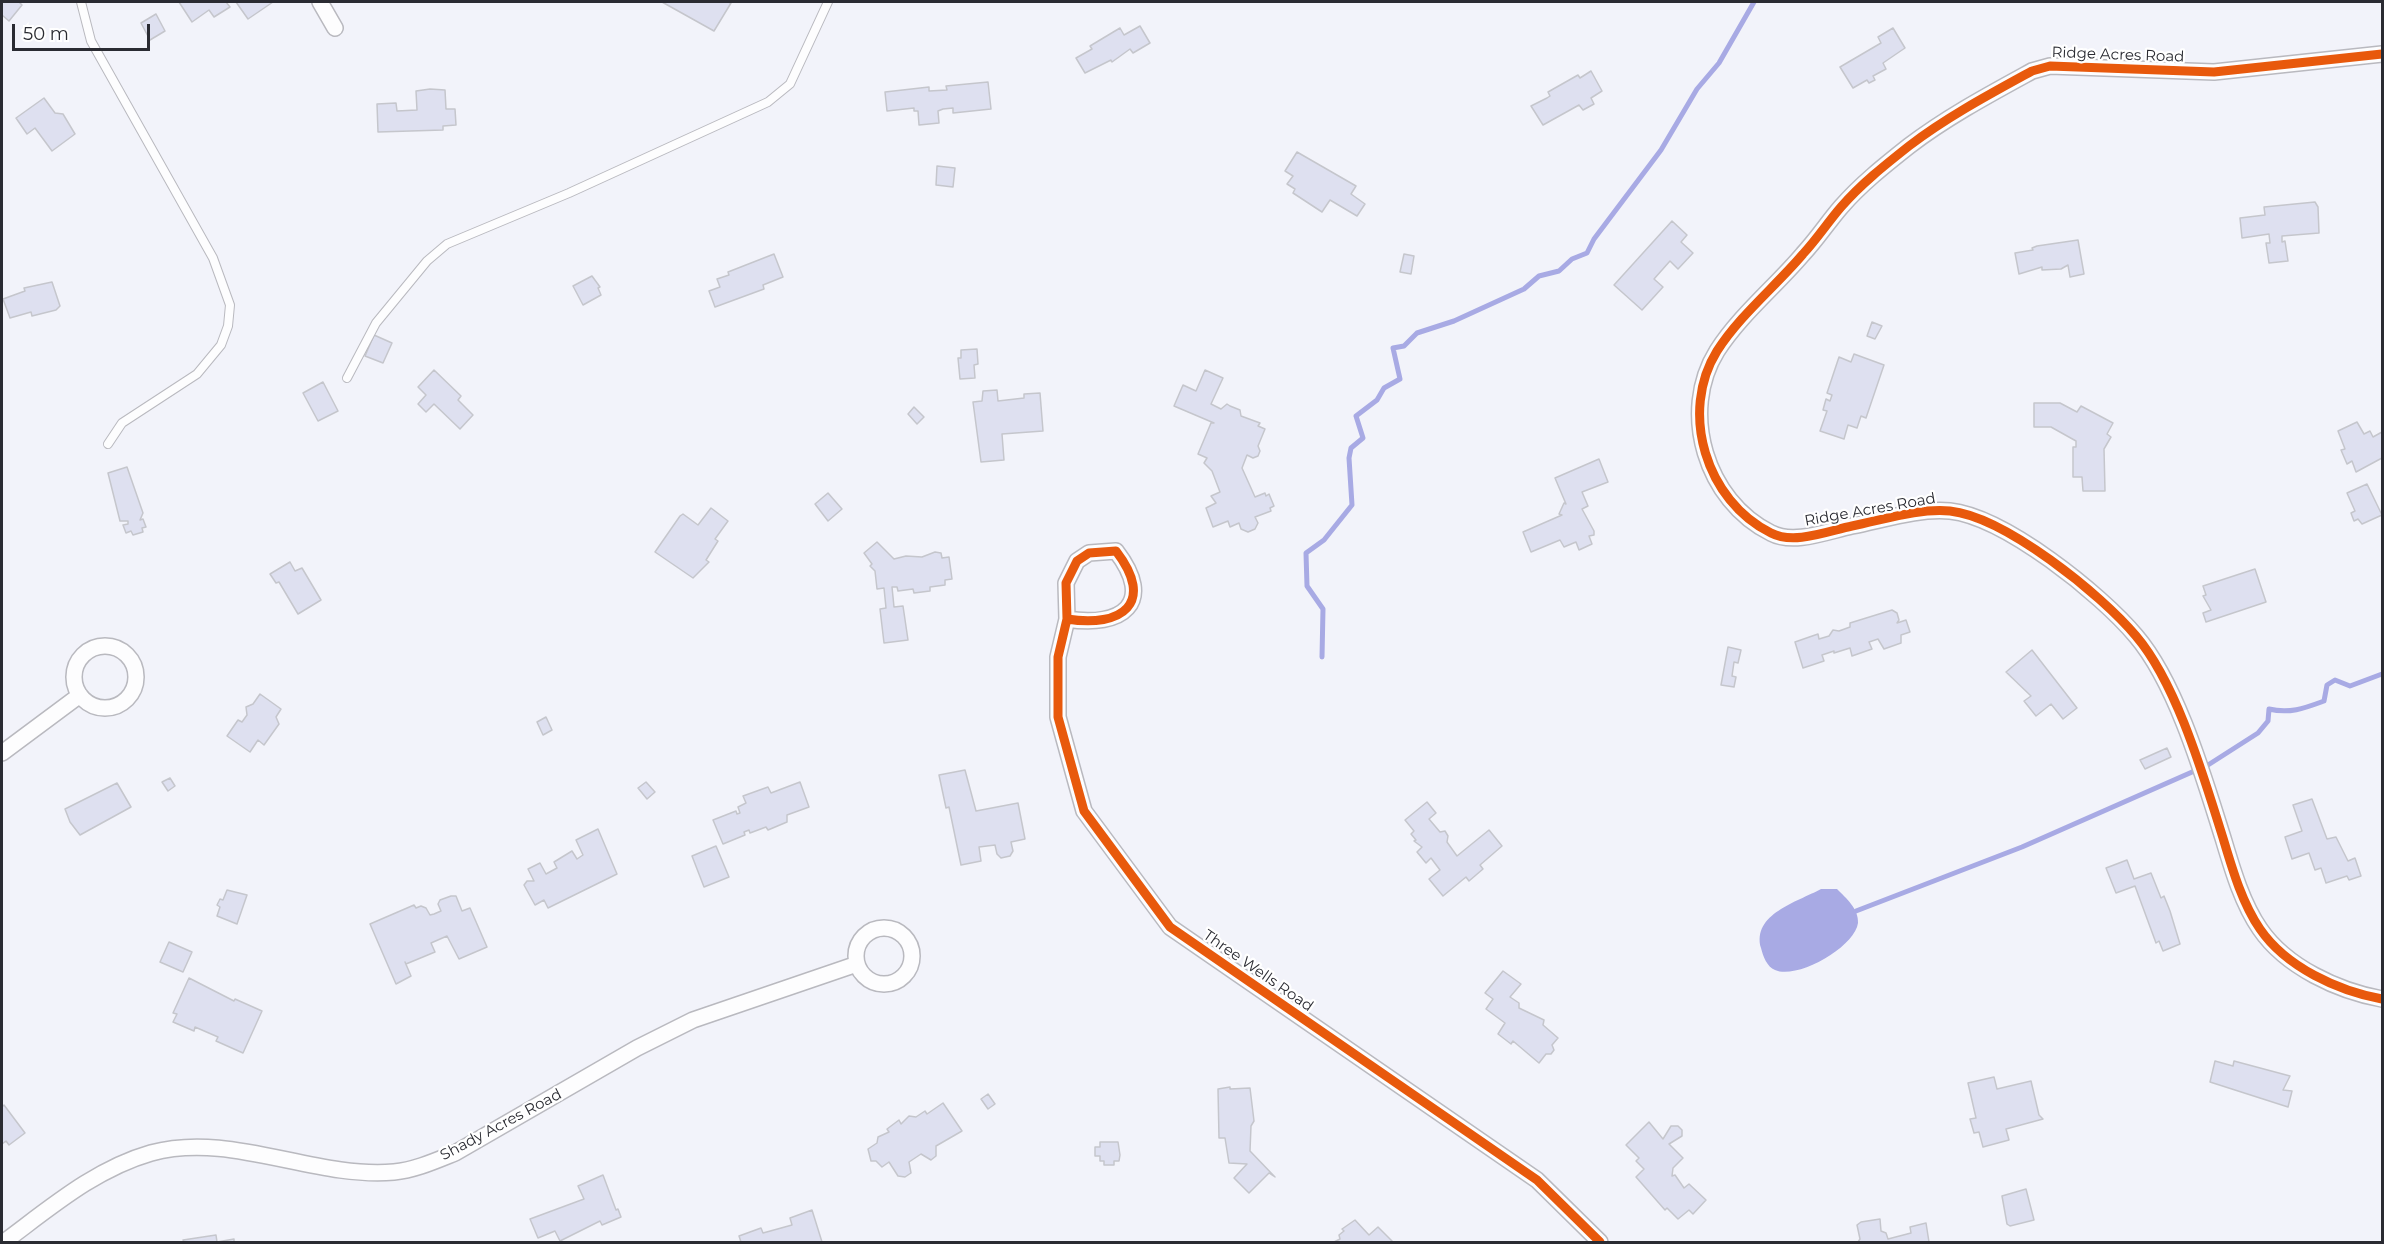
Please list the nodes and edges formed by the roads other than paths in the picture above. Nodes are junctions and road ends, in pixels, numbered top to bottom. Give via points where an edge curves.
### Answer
1 (81, 2) edge
2 (320, 2) edge
3 (828, 2) edge
4 (335, 28) dead end
5 (2382, 54) edge
6 (347, 378) dead end
7 (108, 444) dead end
8 (1067, 620) junction
9 (80, 695) junction
10 (2, 753) edge
11 (857, 964) dead end
12 (2382, 999) edge
13 (4, 1242) edge
14 (1600, 1242) edge

1 - 7 lane via 91,41 213,258 230,305 221,345 197,374 122,423
2 - 4 street
3 - 6 lane via 790,84 768,102 447,244 427,261 376,323
5 - 12 street, Ridge Acres Road via 2214,72 2050,66 2032,70 1914,143 1875,173 1842,206 1716,353 1707,374 1700,421 1710,470 1721,489 1756,524 1775,536 1800,537 1908,515 1949,511 2004,532 2060,567 2103,602 2139,638 2162,678 2259,928 2280,951 2304,968 2332,984
8 - 8 street, Three Wells Road via 1090,623 1119,616 1131,604 1135,586 1130,568 1116,551 1089,553 1077,561 1066,583
8 - 14 street, Three Wells Road via 1058,657 1059,717 1084,811 1170,927 1537,1180
9 - 9 street via 100,707 123,701 135,683 134,668 127,656 109,646 96,647 84,654 74,674
9 - 10 street
11 - 13 street, Shady Acres Road via 693,1020 455,1153 422,1166 364,1173 220,1149 183,1148 153,1153 119,1163 96,1176

